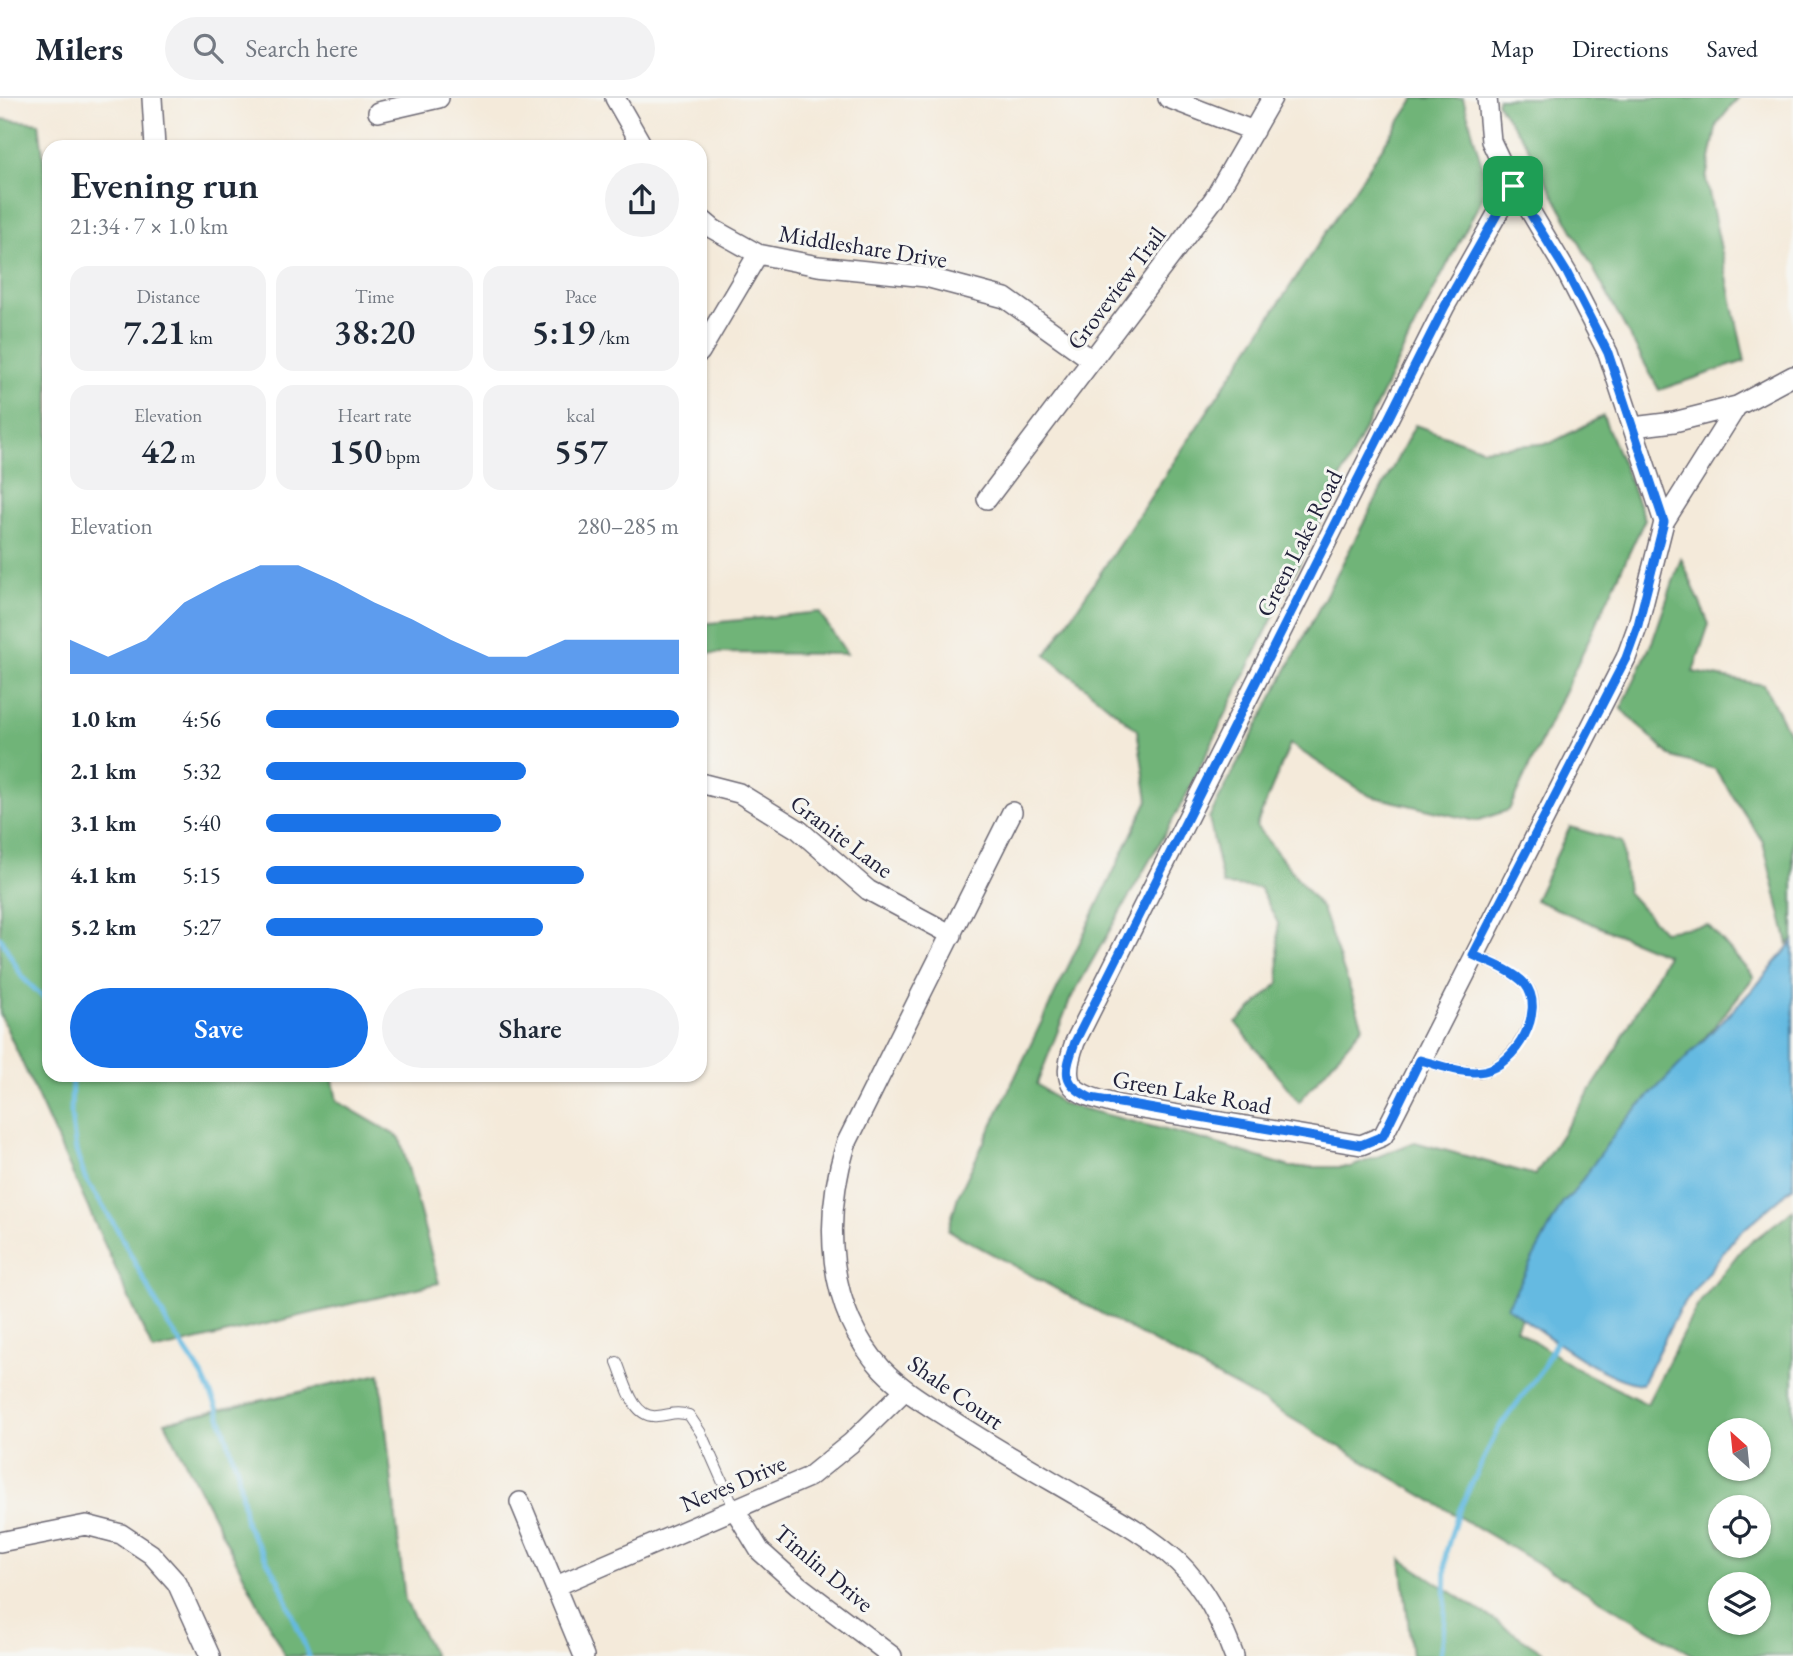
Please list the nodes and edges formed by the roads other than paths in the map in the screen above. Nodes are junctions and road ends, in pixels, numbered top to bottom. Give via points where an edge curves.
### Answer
1 (152, 98) edge
2 (439, 98) edge
3 (615, 98) edge
4 (1168, 98) edge
5 (1272, 98) edge
6 (1487, 98) edge
7 (378, 111) dead end
8 (1254, 131) junction
9 (155, 140) edge
10 (639, 140) edge
11 (1513, 186) junction
12 (707, 224) edge
13 (758, 254) junction
14 (707, 340) edge
15 (1092, 360) junction
16 (1793, 376) edge
17 (1737, 406) junction
18 (1633, 427) junction
19 (987, 499) dead end
20 (1664, 522) junction
21 (707, 785) edge
22 (1012, 812) dead end
23 (952, 935) junction
24 (1473, 955) junction
25 (1420, 1060) junction
26 (617, 1362) dead end
27 (905, 1390) junction
28 (520, 1502) dead end
29 (735, 1510) junction
30 (0, 1542) edge
31 (556, 1586) junction
32 (210, 1656) edge
33 (584, 1656) edge
34 (892, 1656) edge
35 (1234, 1656) edge

1 - 9 street
2 - 7 street
3 - 10 street
4 - 8 street
5 - 8 street, Groveview Trail
6 - 11 street via 1491,141
8 - 15 street, Groveview Trail via 1214,199
11 - 18 street via 1585,305 1608,353
11 - 25 street, Green Lake Road via 1427,343 1075,1042 1066,1070 1078,1090 1118,1105 1361,1145 1383,1136
12 - 13 street, Middleshare Drive
13 - 14 street
13 - 15 street, Middleshare Drive via 818,266 926,277 1005,298
15 - 19 street, Groveview Trail
16 - 17 street
17 - 18 street
17 - 20 street, Green Lake Road
18 - 20 street
20 - 24 street, Green Lake Road via 1626,658
21 - 23 street, Granite Lane via 739,793 799,830 868,890
22 - 23 street, Shale Court
23 - 27 street, Shale Court via 846,1144 832,1208 837,1281 850,1318 881,1368
24 - 25 street, Green Lake Road
24 - 25 lane via 1523,982 1532,995 1521,1043 1485,1071 1456,1070
26 - 29 lane via 643,1414 659,1416 674,1411 689,1415
27 - 29 street, Neves Drive via 809,1477
27 - 35 street, Shale Court via 1149,1537 1196,1583 1219,1617
28 - 31 street
29 - 31 street, Neves Drive
29 - 34 street, Timlin Drive via 760,1552
30 - 32 street via 86,1525 121,1534 151,1553 177,1583
31 - 33 street

